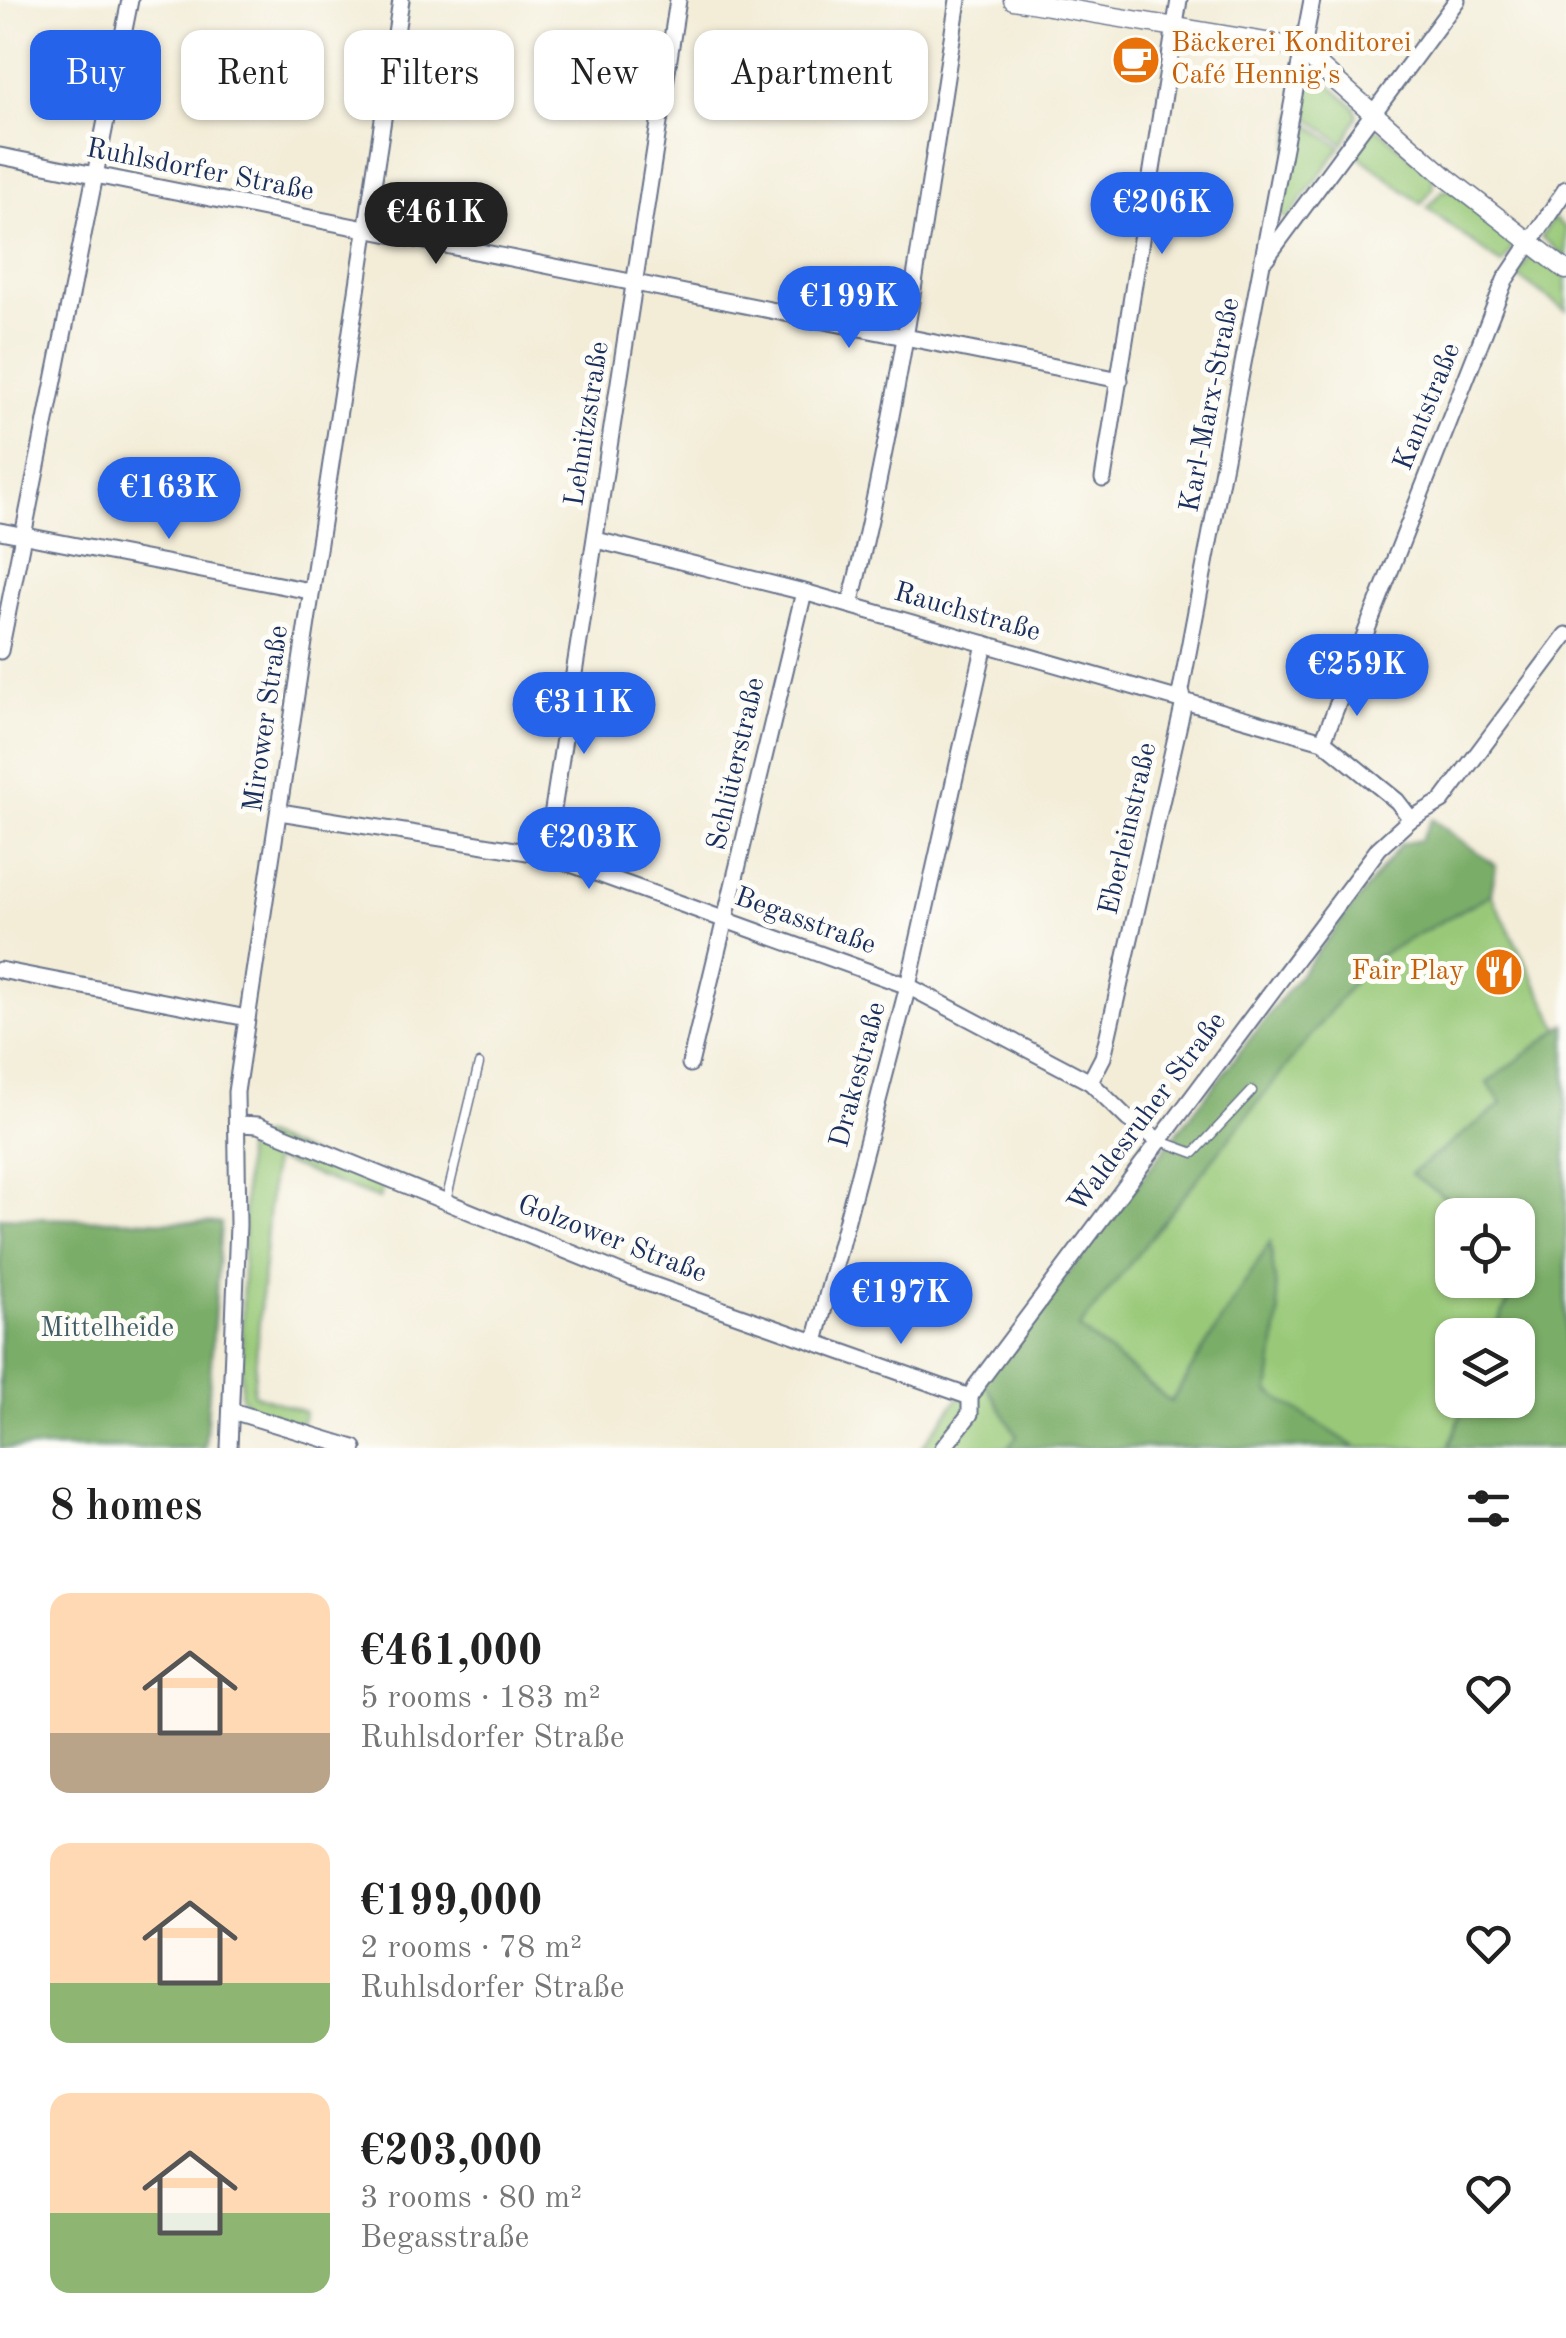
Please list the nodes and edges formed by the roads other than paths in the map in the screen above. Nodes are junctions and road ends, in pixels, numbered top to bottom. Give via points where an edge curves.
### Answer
1 (130, 0) edge
2 (402, 0) edge
3 (678, 0) edge
4 (958, 0) edge
5 (1014, 0) edge
6 (1179, 0) edge
7 (1312, 0) edge
8 (1457, 0) edge
9 (1175, 26) junction
10 (1303, 52) junction
11 (1372, 113) junction
12 (0, 156) edge
13 (94, 176) junction
14 (1566, 188) edge
15 (366, 230) junction
16 (1527, 241) junction
17 (1266, 258) junction
18 (1566, 270) edge
19 (635, 284) junction
20 (905, 340) junction
21 (1120, 380) junction
22 (1102, 479) dead end
23 (0, 531) edge
24 (22, 536) junction
25 (596, 540) junction
26 (1202, 584) joint
27 (310, 590) junction
28 (804, 592) junction
29 (850, 604) junction
30 (1566, 635) edge
31 (984, 644) junction
32 (0, 651) edge
33 (1184, 702) junction
34 (1323, 741) junction
35 (280, 812) junction
36 (1411, 819) junction
37 (546, 855) junction
38 (728, 921) junction
39 (0, 970) edge
40 (908, 986) junction
41 (248, 1018) junction
42 (480, 1064) dead end
43 (690, 1064) dead end
44 (1090, 1082) junction
45 (1252, 1091) dead end
46 (238, 1124) junction
47 (1160, 1140) junction
48 (446, 1202) junction
49 (815, 1342) junction
50 (970, 1397) junction
51 (232, 1411) junction
52 (229, 1448) edge
53 (354, 1448) edge
54 (944, 1448) edge

1 - 13 street
2 - 15 street, Mirower Straße
3 - 19 street, Lehnitzstraße
4 - 20 street
5 - 9 street
6 - 9 street
7 - 10 street, Karl-Marx-Straße
8 - 11 street
9 - 10 street
9 - 21 street
10 - 11 street
10 - 17 street, Karl-Marx-Straße
11 - 16 street
11 - 17 street
12 - 13 street, Ruhlsdorfer Straße
13 - 15 street, Ruhlsdorfer Straße
13 - 24 street
14 - 16 street, Kantstraße
15 - 19 street, Ruhlsdorfer Straße
15 - 27 street, Mirower Straße
16 - 18 street
16 - 34 street, Kantstraße via 1505,280
17 - 26 street, Karl-Marx-Straße
19 - 20 street, Ruhlsdorfer Straße
19 - 25 street, Lehnitzstraße
20 - 21 street, Ruhlsdorfer Straße
20 - 29 street
21 - 22 street
23 - 24 street
24 - 27 street
24 - 32 street
25 - 28 street, Rauchstraße
25 - 37 street, Lehnitzstraße
26 - 33 street, Eberleinstraße
27 - 35 street, Mirower Straße
28 - 29 street, Rauchstraße
28 - 38 street, Schlüterstraße
29 - 31 street, Rauchstraße
30 - 36 street, Waldesruher Straße via 1442,801
31 - 33 street, Rauchstraße
31 - 40 street, Drakestraße
33 - 34 street, Rauchstraße
33 - 44 street, Eberleinstraße via 1103,1057
34 - 36 street, Rauchstraße
35 - 37 street, Begasstraße
35 - 41 street, Mirower Straße
36 - 47 street, Waldesruher Straße via 1379,848
37 - 38 street, Begasstraße
38 - 40 street, Begasstraße
38 - 43 street, Schlüterstraße
39 - 41 street
40 - 44 street, Begasstraße
40 - 49 street, Drakestraße
41 - 46 street, Mirower Straße
42 - 48 lane
44 - 47 street, Begasstraße
45 - 47 lane via 1194,1153
46 - 48 street, Golzower Straße via 258,1125
46 - 51 street, Mirower Straße
47 - 50 street, Waldesruher Straße
48 - 49 street, Golzower Straße
49 - 50 street, Golzower Straße
50 - 54 street, Waldesruher Straße via 970,1414
51 - 52 street, Mirower Straße
51 - 53 street

